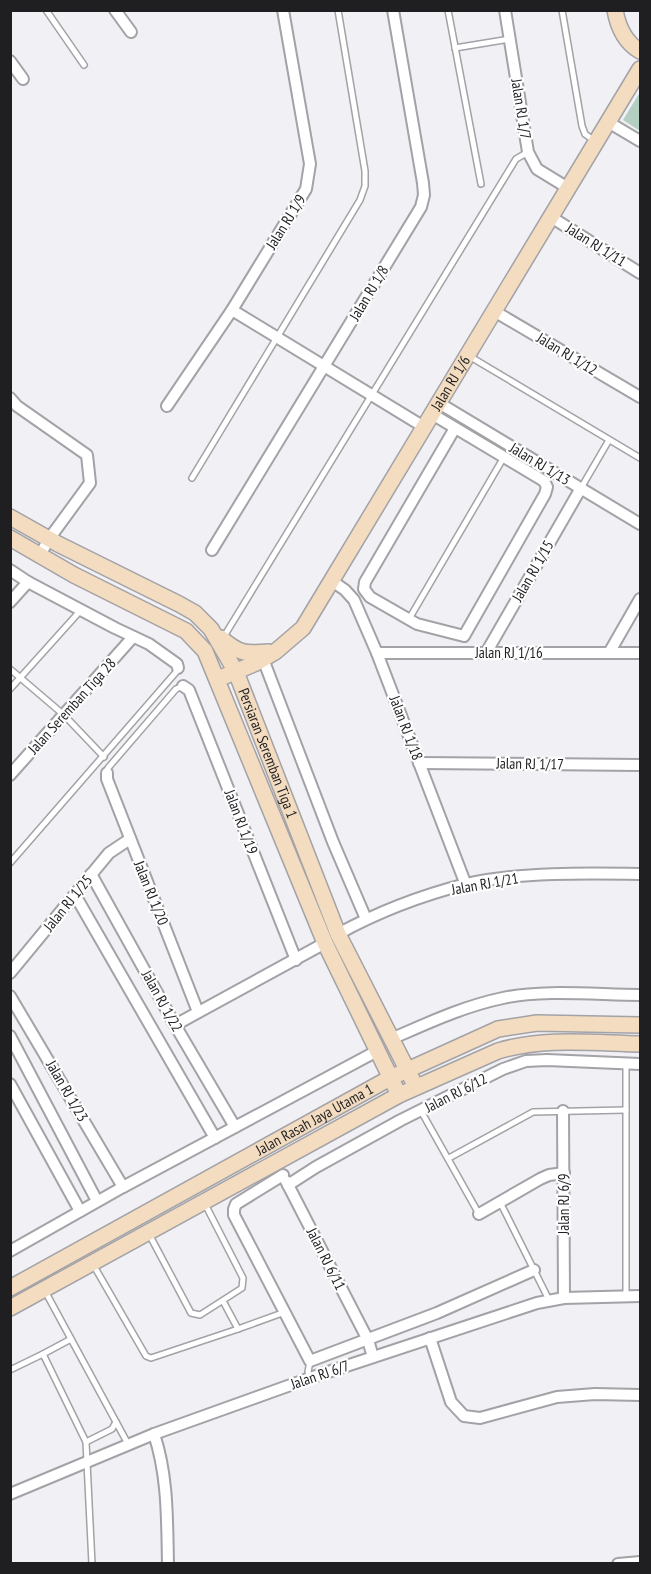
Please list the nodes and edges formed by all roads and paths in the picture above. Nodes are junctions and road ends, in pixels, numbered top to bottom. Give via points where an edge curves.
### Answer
1 (46, 10) edge
2 (115, 10) edge
3 (283, 10) edge
4 (338, 10) edge
5 (393, 10) edge
6 (448, 10) edge
7 (505, 10) edge
8 (562, 10) edge
9 (615, 10) edge
10 (131, 32) dead end
11 (510, 39) junction
12 (455, 48) junction
13 (640, 51) edge
14 (10, 61) edge
15 (84, 65) dead end
16 (640, 69) edge
17 (23, 79) dead end
18 (608, 122) junction
19 (640, 141) edge
20 (596, 142) junction
21 (528, 152) junction
22 (481, 184) dead end
23 (568, 188) junction
24 (551, 217) junction
25 (640, 273) edge
26 (232, 310) junction
27 (494, 311) junction
28 (276, 337) junction
29 (467, 355) junction
30 (324, 366) junction
31 (371, 396) junction
32 (10, 398) edge
33 (640, 398) edge
34 (167, 406) dead end
35 (435, 408) junction
36 (424, 428) junction
37 (455, 428) junction
38 (609, 440) junction
39 (504, 457) junction
40 (640, 458) edge
41 (192, 478) dead end
42 (581, 488) junction
43 (10, 517) edge
44 (640, 524) edge
45 (10, 538) edge
46 (49, 539) junction
47 (212, 550) dead end
48 (40, 555) junction
49 (10, 570) edge
50 (332, 581) junction
51 (28, 582) junction
52 (364, 589) junction
53 (349, 594) junction
54 (640, 599) edge
55 (10, 602) edge
56 (81, 610) junction
57 (409, 619) junction
58 (217, 634) junction
59 (464, 636) junction
60 (134, 638) junction
61 (377, 653) junction
62 (460, 653) junction
63 (486, 653) junction
64 (609, 653) junction
65 (640, 653) edge
66 (269, 655) junction
67 (178, 668) joint
68 (10, 669) edge
69 (236, 672) junction
70 (21, 677) junction
71 (218, 679) junction
72 (183, 686) joint
73 (10, 689) edge
74 (64, 715) junction
75 (104, 757) junction
76 (419, 763) junction
77 (640, 765) edge
78 (107, 773) joint
79 (10, 776) edge
80 (130, 839) junction
81 (13, 855) edge
82 (10, 863) edge
83 (91, 874) junction
84 (640, 874) edge
85 (466, 885) junction
86 (75, 895) junction
87 (366, 919) junction
88 (331, 939) junction
89 (296, 960) junction
90 (10, 973) edge
91 (640, 995) edge
92 (10, 996) edge
93 (198, 1012) junction
94 (175, 1025) junction
95 (640, 1025) edge
96 (10, 1036) edge
97 (391, 1039) junction
98 (640, 1044) edge
99 (377, 1051) junction
100 (626, 1064) junction
101 (640, 1064) edge
102 (408, 1070) junction
103 (390, 1078) junction
104 (10, 1084) edge
105 (416, 1087) junction
106 (399, 1095) junction
107 (626, 1110) junction
108 (421, 1111) junction
109 (563, 1111) junction
110 (235, 1127) junction
111 (215, 1138) junction
112 (449, 1158) junction
113 (564, 1173) junction
114 (282, 1174) junction
115 (123, 1186) junction
116 (97, 1202) junction
117 (204, 1202) junction
118 (500, 1202) junction
119 (80, 1211) junction
120 (479, 1214) joint
121 (148, 1233) junction
122 (10, 1251) edge
123 (93, 1263) junction
124 (534, 1270) junction
125 (10, 1288) edge
126 (44, 1290) junction
127 (626, 1296) junction
128 (640, 1296) edge
129 (564, 1298) junction
130 (549, 1300) junction
131 (223, 1301) junction
132 (10, 1308) edge
133 (285, 1312) junction
134 (238, 1329) junction
135 (430, 1338) junction
136 (71, 1339) junction
137 (368, 1340) junction
138 (43, 1354) junction
139 (373, 1357) junction
140 (310, 1361) junction
141 (10, 1370) edge
142 (310, 1378) junction
143 (640, 1395) edge
144 (116, 1422) junction
145 (154, 1434) junction
146 (86, 1442) junction
147 (128, 1444) junction
148 (88, 1462) junction
149 (10, 1494) edge
150 (640, 1562) edge
151 (92, 1563) edge
152 (168, 1563) edge
153 (618, 1563) edge

1 - 15 lane
2 - 10 street
3 - 26 street, Jalan RJ 1/9 via 309,177 306,189
4 - 28 lane via 366,171 365,186
5 - 30 street, Jalan RJ 1/8 via 424,195 421,207
6 - 12 lane
7 - 11 street, Jalan RJ 1/7
8 - 20 lane via 582,126 585,134
9 - 13 main road via 623,34
11 - 12 lane
11 - 21 street, Jalan RJ 1/7
12 - 22 lane
14 - 17 street
16 - 18 main road, Jalan RJ 1/6
18 - 19 street
18 - 20 main road, Jalan RJ 1/6
20 - 23 main road, Jalan RJ 1/6
21 - 23 street, Jalan RJ 1/7 via 537,170
21 - 31 lane via 516,159
23 - 24 main road, Jalan RJ 1/6
24 - 25 street, Jalan RJ 1/11
24 - 27 main road, Jalan RJ 1/6
26 - 28 street
26 - 34 street, Jalan RJ 1/9
27 - 29 main road, Jalan RJ 1/6
27 - 33 street, Jalan RJ 1/12
28 - 30 street
28 - 41 lane
29 - 35 main road, Jalan RJ 1/6
29 - 38 lane
30 - 31 street
30 - 47 street, Jalan RJ 1/8
31 - 36 street
31 - 58 lane
32 - 46 street via 87,455 90,483
35 - 36 main road, Jalan RJ 1/6
35 - 37 street
35 - 42 street, Jalan RJ 1/13
36 - 50 main road, Jalan RJ 1/6
37 - 39 street
37 - 52 street
38 - 40 lane
38 - 42 lane
39 - 57 lane
39 - 59 street via 544,481 546,491
42 - 44 street, Jalan RJ 1/13
42 - 63 street, Jalan RJ 1/15
43 - 46 main road, Persiaran Seremban Tiga 1
45 - 48 main road, Persiaran Seremban Tiga 1
46 - 48 street
46 - 58 main road, Persiaran Seremban Tiga 1 via 195,613
48 - 71 main road, Persiaran Seremban Tiga 1 via 186,631 205,651
49 - 51 street
50 - 53 street, Jalan RJ 1/18
50 - 66 main road, Jalan RJ 1/6 via 303,627
51 - 55 street
51 - 56 street
52 - 53 street
52 - 57 street via 370,597
53 - 61 street, Jalan RJ 1/18
54 - 64 street
56 - 60 street
56 - 70 lane
57 - 59 street
58 - 66 main road via 233,649
58 - 69 main road, Persiaran Seremban Tiga 1
59 - 62 street
60 - 67 street via 149,644
60 - 74 street, Jalan Seremban Tiga 28
61 - 62 street, Jalan RJ 1/16
61 - 76 street, Jalan RJ 1/18
62 - 63 street, Jalan RJ 1/16
63 - 64 street, Jalan RJ 1/16
64 - 65 street, Jalan RJ 1/16
66 - 69 main road, Jalan RJ 1/6
66 - 87 street via 333,842
67 - 75 lane
68 - 70 lane
69 - 71 main road, Jalan RJ 1/6
69 - 88 main road, Persiaran Seremban Tiga 1
70 - 73 lane
70 - 74 lane
71 - 88 main road, Persiaran Seremban Tiga 1 via 244,748
72 - 78 lane via 176,689
72 - 89 street, Jalan RJ 1/19 via 189,690
74 - 75 lane
74 - 79 street, Jalan Seremban Tiga 28
75 - 81 lane
76 - 77 street, Jalan RJ 1/17
76 - 85 street, Jalan RJ 1/18
78 - 80 street, Jalan RJ 1/20
80 - 83 street, Jalan RJ 1/25 via 109,853
80 - 93 street, Jalan RJ 1/20
81 - 82 lane
83 - 86 street, Jalan RJ 1/25
83 - 94 street, Jalan RJ 1/22
84 - 85 street, Jalan RJ 1/21 via 529,876
85 - 87 street, Jalan RJ 1/21
86 - 90 street, Jalan RJ 1/25
86 - 111 street, Jalan RJ 1/22
87 - 88 street, Jalan RJ 1/21
88 - 89 street, Jalan RJ 1/21
88 - 97 main road, Persiaran Seremban Tiga 1
88 - 99 main road, Persiaran Seremban Tiga 1
89 - 93 street, Jalan RJ 1/21
91 - 97 street via 504,997 458,1010
92 - 115 street, Jalan RJ 1/23
93 - 94 street, Jalan RJ 1/21
94 - 110 street, Jalan RJ 1/22
95 - 102 main road, Jalan Rasah Jaya Utama 1 via 537,1023 498,1029
96 - 116 street, Jalan RJ 1/23
97 - 102 main road, Persiaran Seremban Tiga 1
98 - 105 main road, Jalan Rasah Jaya Utama 1 via 546,1042 515,1046
99 - 103 main road, Persiaran Seremban Tiga 1
99 - 110 street
100 - 101 street, Jalan RJ 6/12
100 - 107 lane
100 - 108 street, Jalan RJ 6/12 via 526,1061
102 - 103 main road, Jalan Rasah Jaya Utama 1
102 - 105 main road, Persiaran Seremban Tiga 1
103 - 106 main road, Persiaran Seremban Tiga 1
103 - 125 main road, Jalan Rasah Jaya Utama 1
104 - 119 street
105 - 106 main road, Jalan Rasah Jaya Utama 1
106 - 114 main road, Jalan Rasah Jaya Utama 1
107 - 109 lane
107 - 127 lane
108 - 112 lane
108 - 114 street, Jalan RJ 6/12 via 316,1167
109 - 112 lane via 526,1114
109 - 113 street, Jalan RJ 6/9
110 - 111 street
111 - 115 street
112 - 120 lane
113 - 118 street via 540,1179
113 - 129 street, Jalan RJ 6/9
114 - 117 main road, Jalan Rasah Jaya Utama 1
114 - 133 street, Jalan RJ 6/12 via 236,1204 234,1215
114 - 137 street, Jalan RJ 6/11
115 - 116 street
116 - 119 street
117 - 121 main road, Jalan Rasah Jaya Utama 1
117 - 131 lane via 243,1278 242,1288
118 - 120 street
118 - 124 lane
119 - 122 street
121 - 123 main road, Jalan Rasah Jaya Utama 1
121 - 131 lane via 191,1313 200,1314
123 - 126 main road, Jalan Rasah Jaya Utama 1
123 - 134 lane via 146,1356 151,1358
124 - 130 lane
124 - 137 street
126 - 132 main road, Jalan Rasah Jaya Utama 1
126 - 136 lane
127 - 128 street, Jalan RJ 6/7
127 - 129 street, Jalan RJ 6/7
129 - 130 street, Jalan RJ 6/7
130 - 135 street, Jalan RJ 6/7
131 - 134 lane
133 - 134 lane
133 - 140 street, Jalan RJ 6/12
135 - 139 street, Jalan RJ 6/7
135 - 143 street via 451,1402 464,1416 480,1418 557,1397
136 - 138 lane
136 - 144 lane
137 - 139 street, Jalan RJ 6/11
137 - 140 street
138 - 141 lane
138 - 146 lane
139 - 142 street, Jalan RJ 6/7
140 - 142 lane
142 - 145 street, Jalan RJ 6/7
144 - 146 lane via 112,1429
144 - 147 lane
145 - 147 street, Jalan RJ 6/7
145 - 152 street via 166,1485
146 - 148 lane
147 - 148 street, Jalan RJ 6/7
148 - 149 street, Jalan RJ 6/7
148 - 151 lane
150 - 153 street

